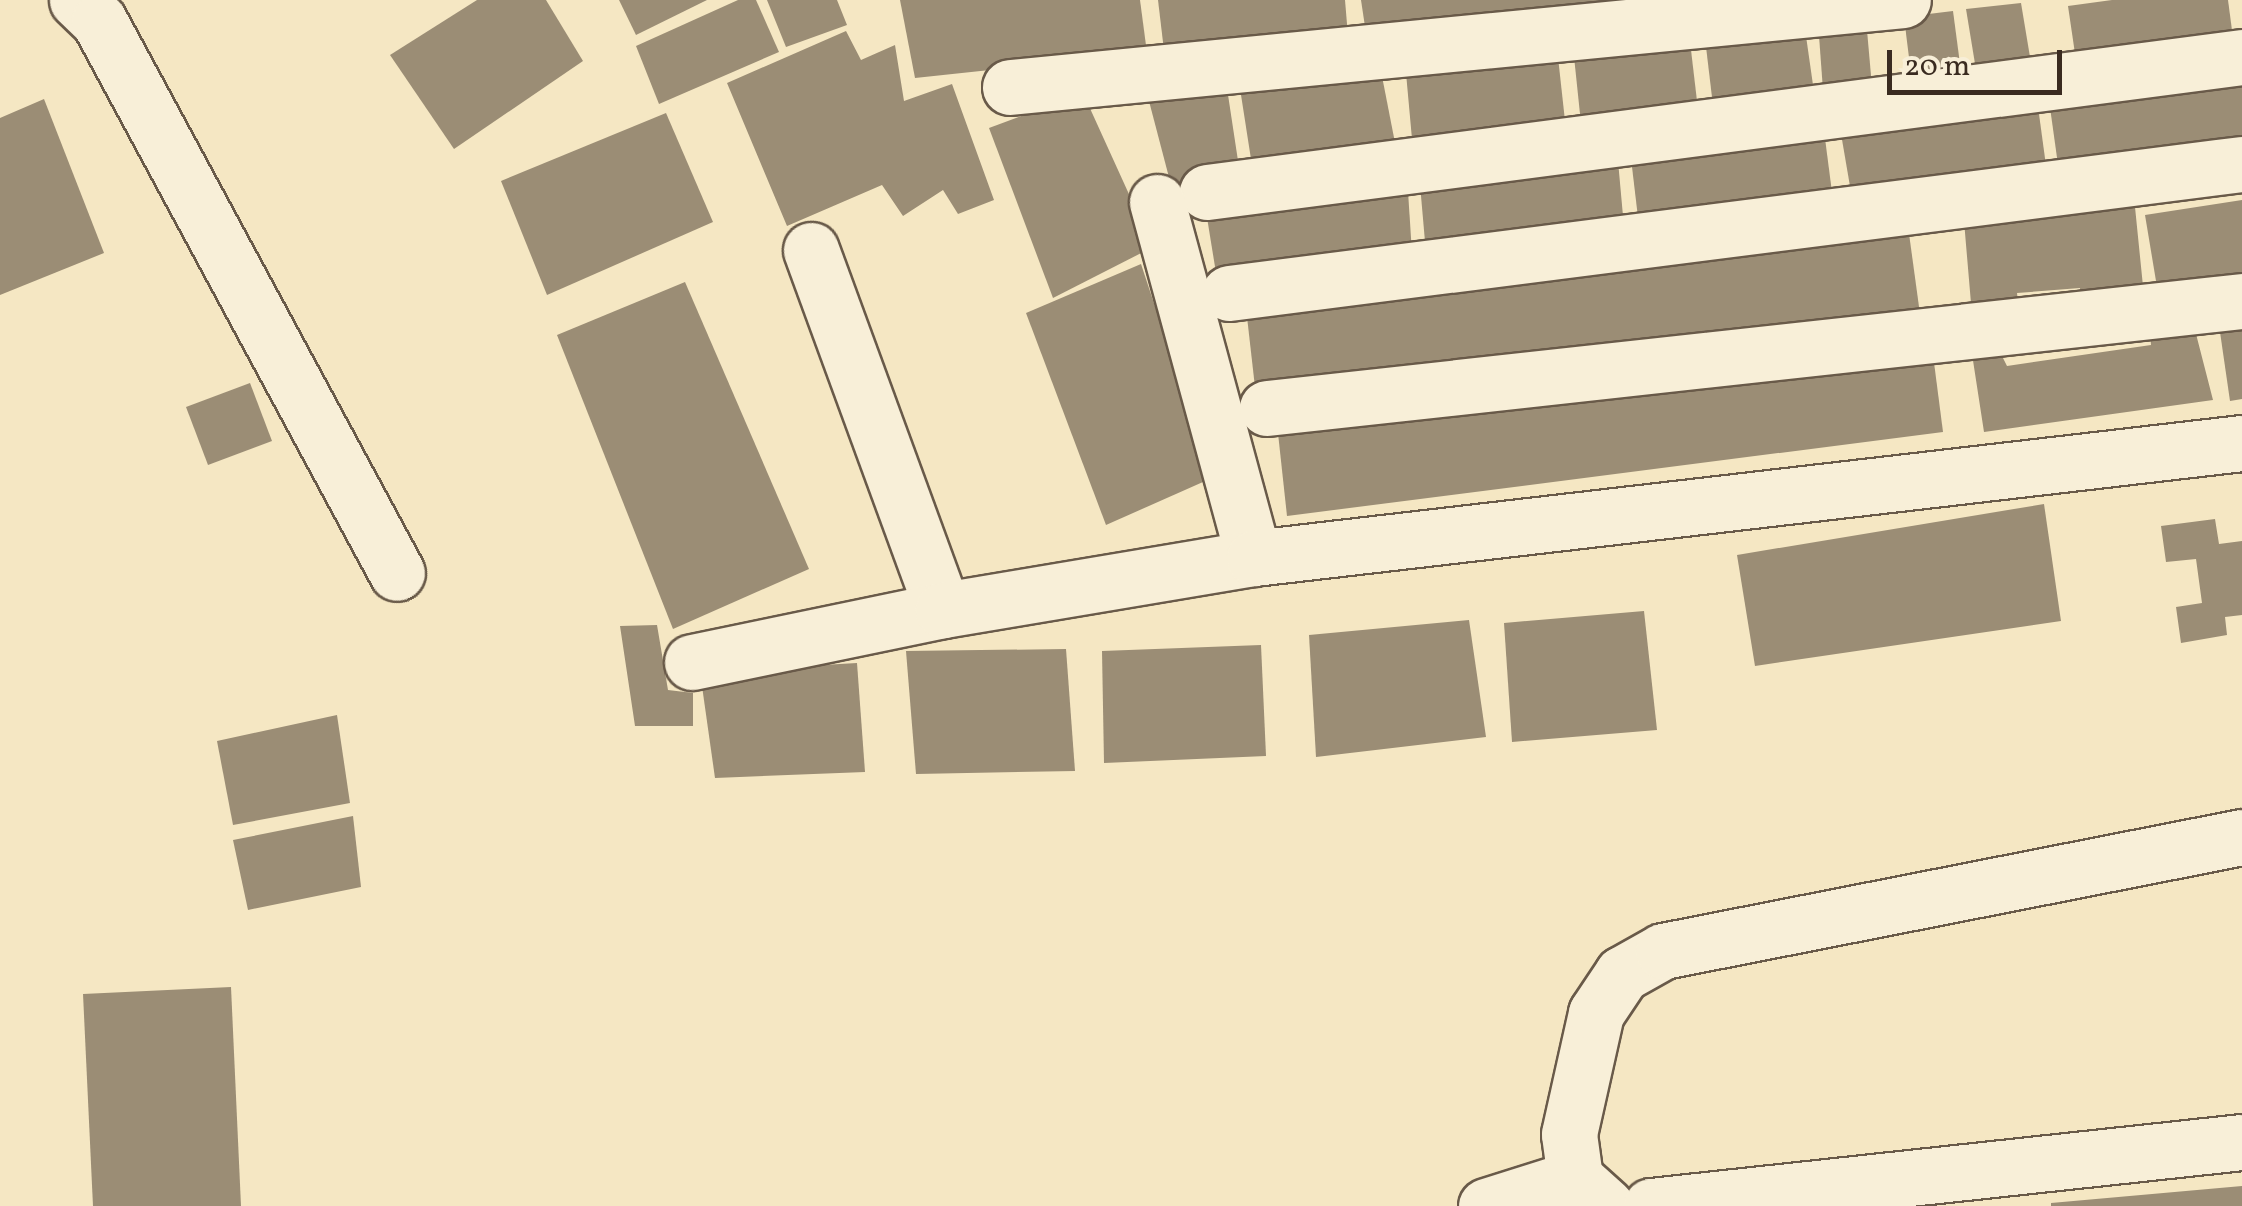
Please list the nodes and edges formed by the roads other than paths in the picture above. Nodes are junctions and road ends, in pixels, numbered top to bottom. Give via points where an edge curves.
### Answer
1 (77, 0) edge
2 (1903, 0) edge
3 (2242, 57) edge
4 (1010, 86) dead end
5 (2242, 164) edge
6 (811, 250) dead end
7 (1229, 293) dead end
8 (2242, 301) edge
9 (1267, 408) dead end
10 (2242, 443) edge
11 (1254, 558) junction
12 (396, 572) dead end
13 (943, 610) junction
14 (692, 662) dead end
15 (2242, 837) edge
16 (2242, 1142) edge
17 (1590, 1192) edge
18 (1486, 1206) edge
19 (1650, 1206) edge

1 - 12 street via 99,21
2 - 4 street
3 - 11 street via 1182,197
5 - 7 street
6 - 13 street
8 - 9 street
10 - 11 street
11 - 13 street
13 - 14 street
15 - 17 street via 1662,952 1622,974 1596,1012 1569,1134
16 - 19 street
17 - 18 street

